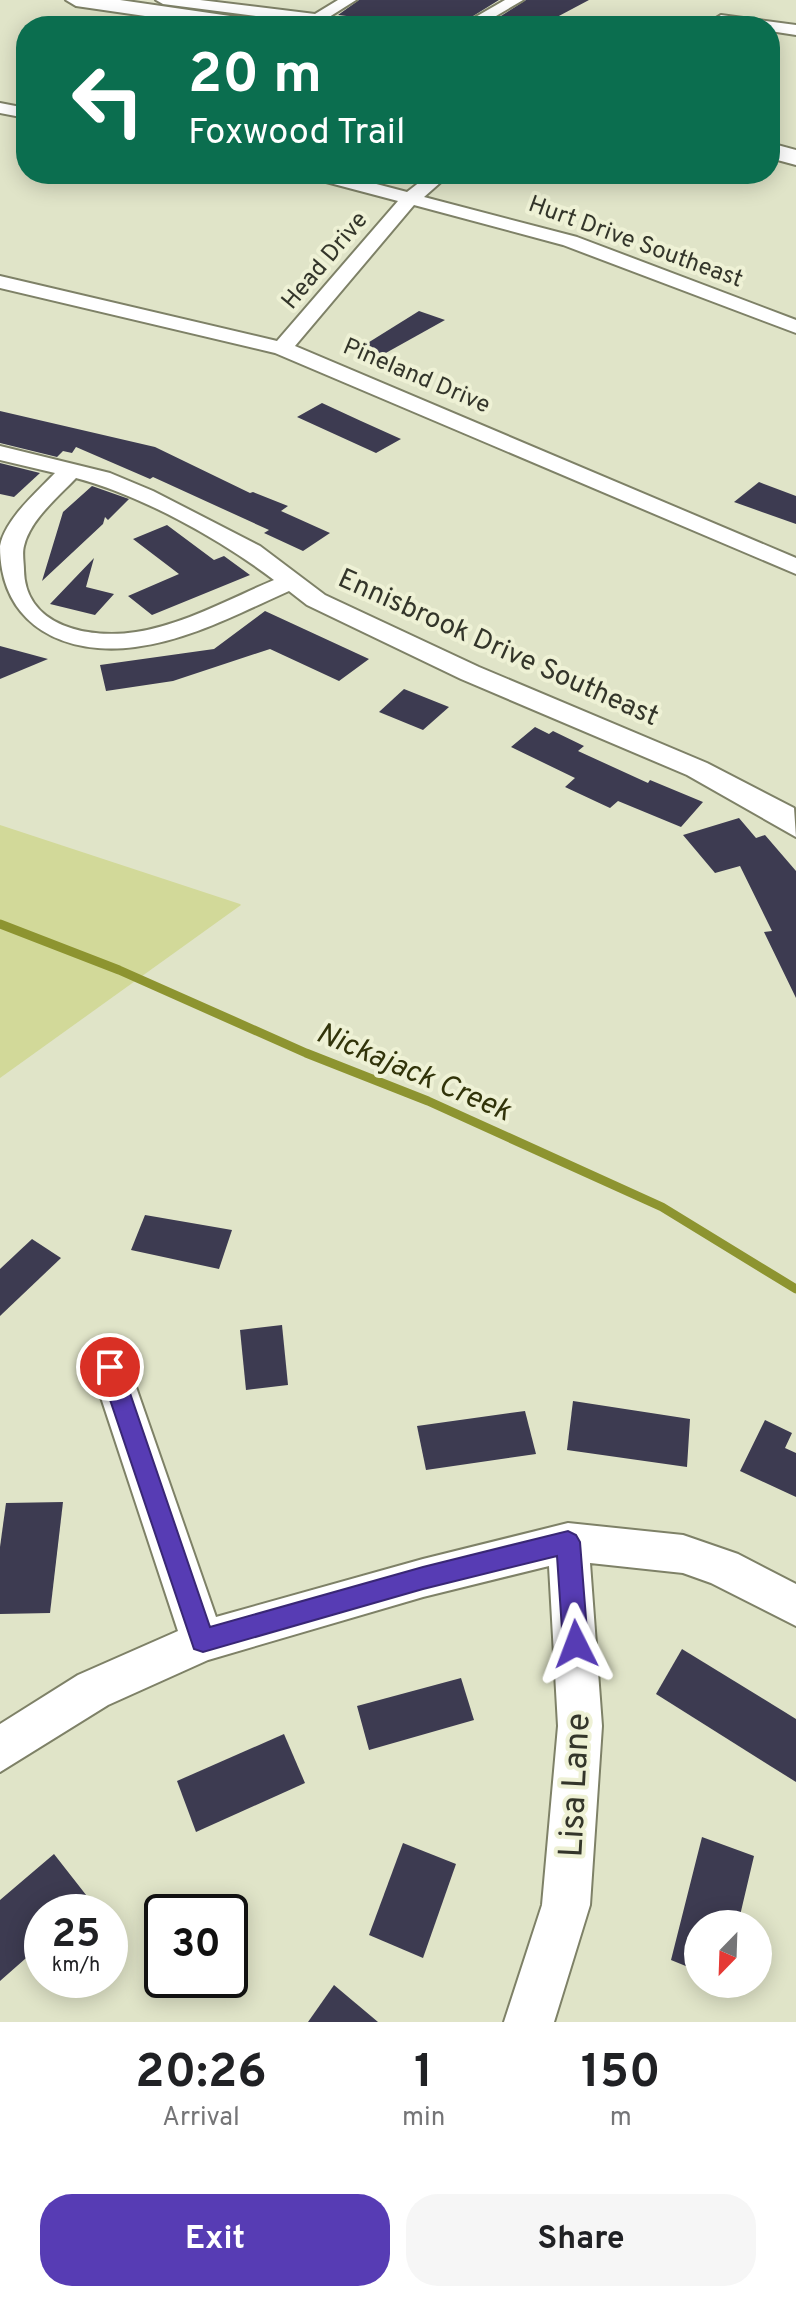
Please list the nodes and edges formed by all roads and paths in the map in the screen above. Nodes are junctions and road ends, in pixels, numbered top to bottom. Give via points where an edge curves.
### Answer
1 (76, 0) edge
2 (163, 0) edge
3 (349, 0) edge
4 (516, 0) edge
5 (739, 8) dead end
6 (188, 16) edge
7 (267, 16) edge
8 (324, 16) edge
9 (486, 16) edge
10 (727, 16) edge
11 (356, 184) edge
12 (428, 184) edge
13 (411, 198) junction
14 (0, 282) edge
15 (796, 327) edge
16 (282, 348) junction
17 (0, 453) edge
18 (71, 470) junction
19 (796, 567) edge
20 (290, 582) junction
21 (796, 828) edge
22 (110, 1367) dead end
23 (568, 1542) junction
24 (796, 1606) edge
25 (203, 1641) junction
26 (0, 1750) edge
27 (529, 2022) edge

1 - 6 street
2 - 7 street
3 - 8 street
4 - 9 street
5 - 10 street
11 - 13 street, Hurt Drive Southeast
12 - 13 street, Head Drive
13 - 15 street, Hurt Drive Southeast via 570,241
13 - 16 street, Head Drive
14 - 16 street, Pineland Drive
16 - 19 street, Pineland Drive
17 - 18 street, Ennisbrook Drive Southeast
18 - 20 street, Ennisbrook Drive Southeast via 145,496 251,551
18 - 20 street via 22,524 10,549 5,580 23,621 46,634 102,644 160,635
20 - 21 street, Ennisbrook Drive Southeast via 316,600 470,673 697,769 784,815
22 - 25 street
23 - 24 street via 683,1554 723,1568
23 - 25 street
23 - 27 street, Lisa Lane via 580,1726 566,1905
25 - 26 street via 93,1690

